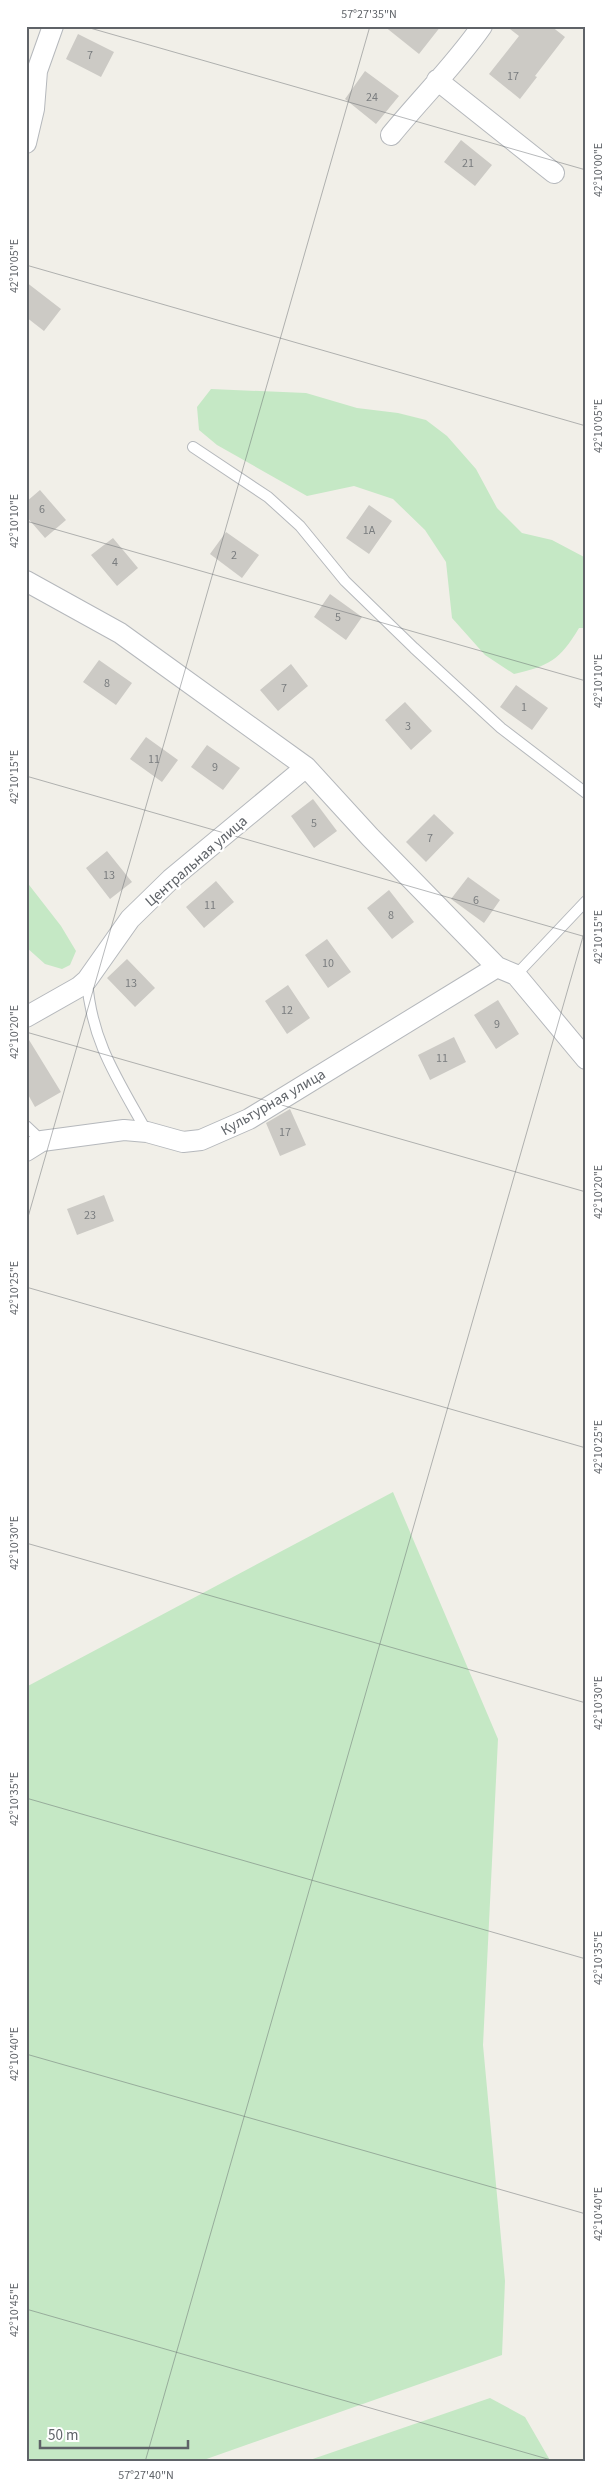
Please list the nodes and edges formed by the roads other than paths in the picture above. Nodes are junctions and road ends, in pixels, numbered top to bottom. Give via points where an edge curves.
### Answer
1 (53, 26) edge
2 (482, 26) edge
3 (437, 80) junction
4 (391, 135) dead end
5 (26, 143) edge
6 (554, 173) dead end
7 (193, 447) dead end
8 (26, 580) edge
9 (306, 767) junction
10 (586, 793) edge
11 (586, 902) edge
12 (497, 966) junction
13 (516, 974) junction
14 (87, 980) junction
15 (26, 1017) edge
16 (586, 1058) edge
17 (26, 1126) edge
18 (147, 1132) junction
19 (34, 1146) edge

1 - 5 street via 36,71 34,109
2 - 3 street via 460,57
3 - 4 street
3 - 6 street
7 - 10 lane via 268,497 300,526 345,581 414,648 501,728
8 - 9 street via 120,633
9 - 12 street
9 - 14 street, Центральная улица via 171,878 130,919
11 - 13 lane
12 - 13 street
12 - 18 street, Культурная улица via 250,1119 225,1131 201,1140 183,1142
13 - 16 street
14 - 15 street, Центральная улица
14 - 18 lane via 89,1004 103,1051
17 - 19 lane
18 - 19 street, Культурная улица via 115,1130

